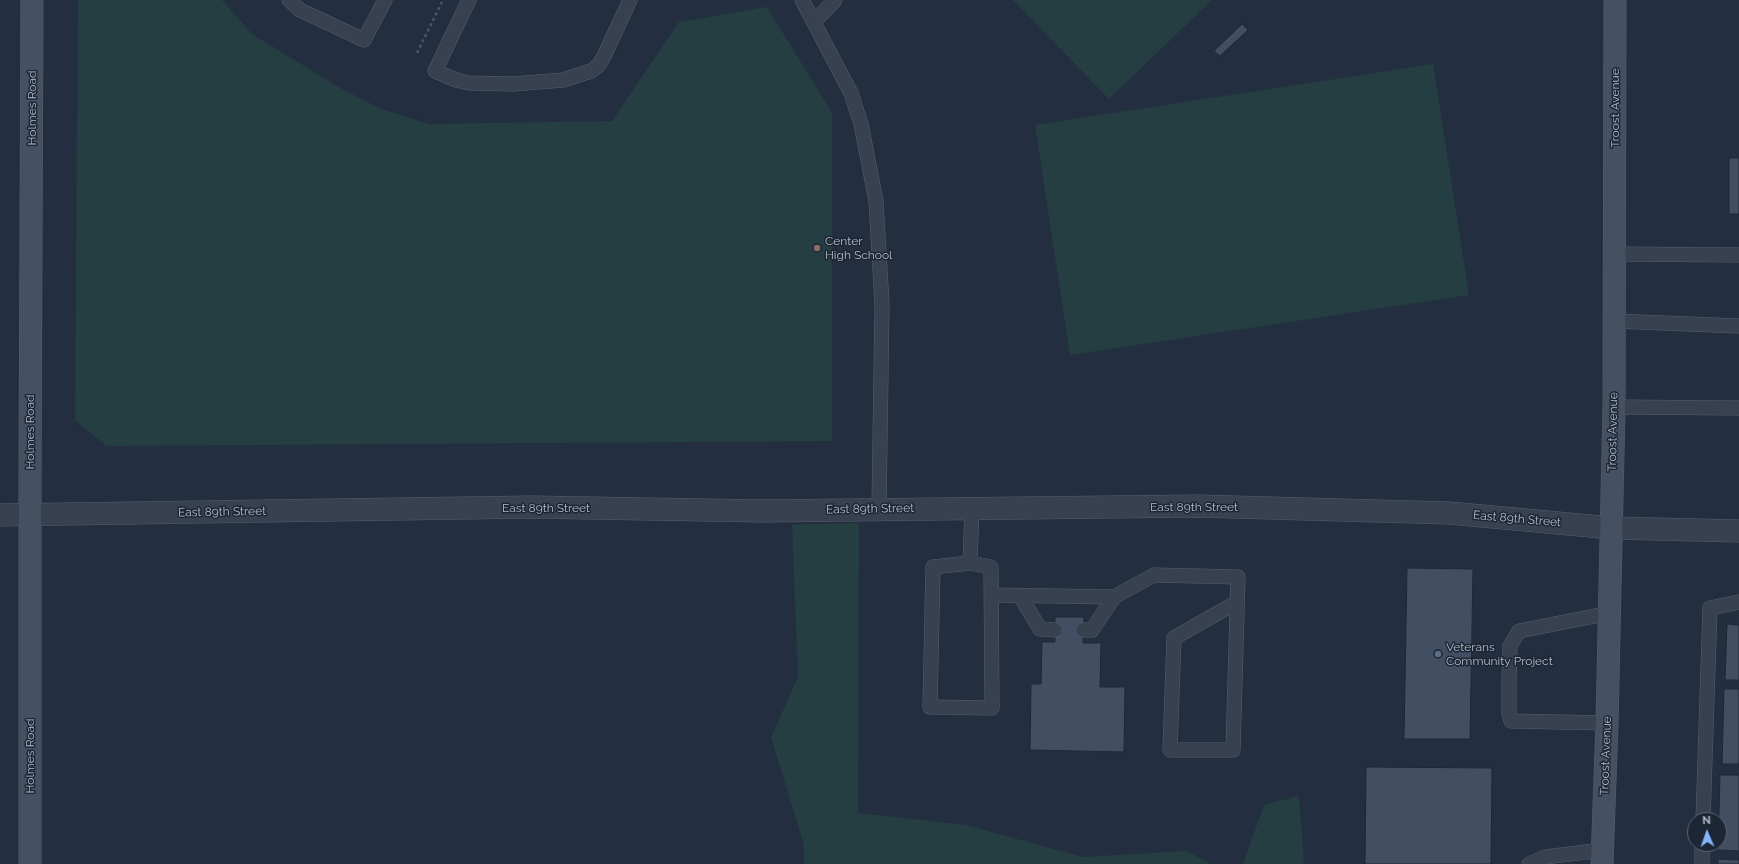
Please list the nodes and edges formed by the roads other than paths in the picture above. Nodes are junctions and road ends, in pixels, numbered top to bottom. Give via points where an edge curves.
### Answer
1 (32, 0) edge
2 (289, 0) edge
3 (385, 0) edge
4 (469, 0) edge
5 (630, 0) edge
6 (802, 0) edge
7 (835, 0) edge
8 (1615, 0) edge
9 (814, 22) junction
10 (1615, 254) junction
11 (1739, 255) edge
12 (1614, 321) junction
13 (1739, 326) edge
14 (1614, 407) junction
15 (1739, 408) edge
16 (972, 508) junction
17 (880, 509) junction
18 (0, 515) edge
19 (30, 515) junction
20 (1612, 528) junction
21 (1739, 531) edge
22 (970, 563) junction
23 (991, 596) junction
24 (1020, 596) junction
25 (1114, 597) junction
26 (1237, 602) junction
27 (1739, 602) edge
28 (1610, 614) junction
29 (1055, 630) dead end
30 (1083, 630) dead end
31 (1607, 723) junction
32 (1703, 812) edge
33 (1702, 852) edge
34 (1602, 857) edge
35 (30, 864) edge
36 (1529, 864) edge
37 (1702, 864) edge

1 - 19 main road, Holmes Road
2 - 3 lane via 300,10 364,40
4 - 5 lane via 435,71 469,83 513,84 563,80 591,71 602,60
6 - 9 lane
7 - 9 lane
8 - 10 main road, Troost Avenue
9 - 17 lane via 851,93 876,201 882,304
10 - 11 lane
10 - 12 main road, Troost Avenue
12 - 13 lane
12 - 14 main road, Troost Avenue
14 - 15 lane
14 - 20 main road, Troost Avenue
16 - 17 street, East 89th Street
16 - 20 street, East 89th Street via 1198,506 1449,513
16 - 22 lane
17 - 19 street, East 89th Street via 763,511 532,507
18 - 19 street, East 89th Street
19 - 35 main road, Holmes Road
20 - 21 street, East 89th Street
20 - 28 main road, Troost Avenue
22 - 23 lane via 991,567
22 - 23 lane via 933,567 930,707 992,708
23 - 24 lane
24 - 25 lane
24 - 29 lane via 1040,629
25 - 26 lane via 1154,575 1238,577
25 - 30 lane via 1092,630
26 - 26 lane via 1233,750 1170,750 1174,638
27 - 32 lane via 1710,608
28 - 31 main road, Troost Avenue
28 - 31 lane via 1520,631 1510,646 1509,680 1511,721
31 - 34 main road, Troost Avenue
33 - 37 lane
34 - 36 lane via 1545,857

